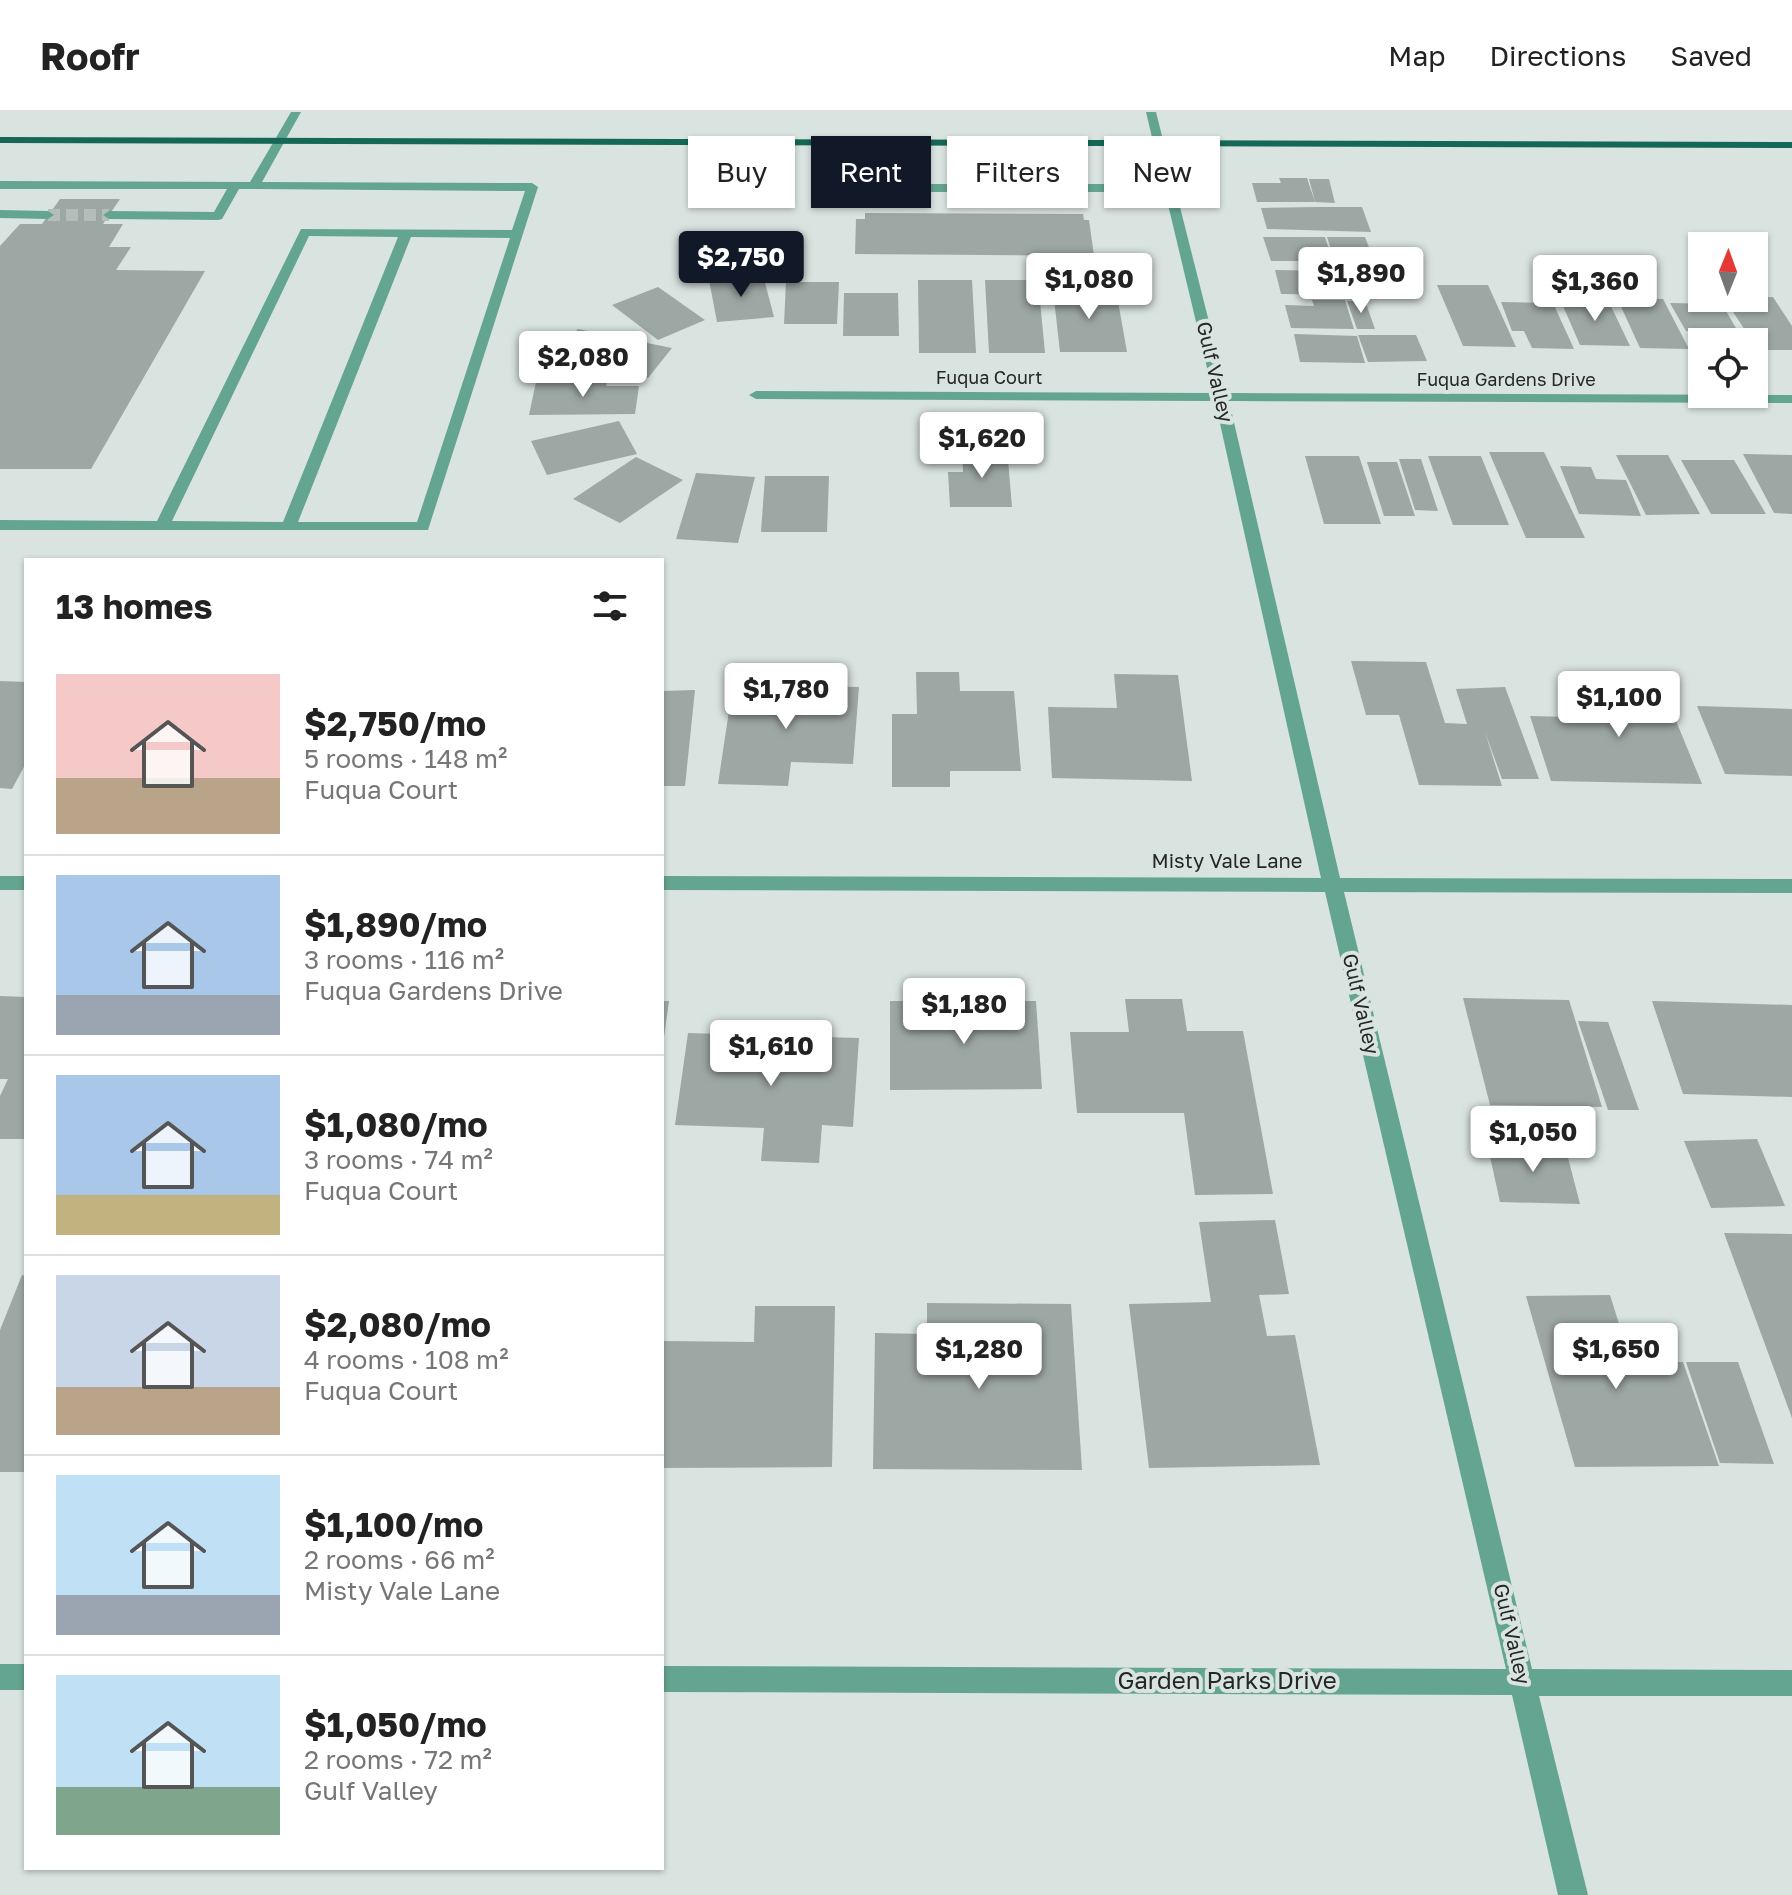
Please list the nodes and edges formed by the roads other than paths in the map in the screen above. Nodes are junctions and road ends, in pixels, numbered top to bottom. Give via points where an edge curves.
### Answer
1 (296, 112) edge
2 (1151, 112) edge
3 (1156, 136) edge
4 (0, 140) edge
5 (281, 142) junction
6 (811, 143) edge
7 (1220, 143) edge
8 (1792, 145) edge
9 (0, 185) edge
10 (235, 186) junction
11 (254, 186) junction
12 (1174, 208) edge
13 (0, 214) edge
14 (48, 215) tunnel mouth
15 (109, 215) tunnel mouth
16 (406, 233) junction
17 (517, 234) junction
18 (756, 395) dead end
19 (1221, 398) junction
20 (1792, 399) edge
21 (0, 525) edge
22 (162, 526) junction
23 (289, 526) junction
24 (0, 883) edge
25 (24, 883) edge
26 (664, 883) edge
27 (1332, 883) junction
28 (1792, 886) edge
29 (0, 1677) edge
30 (24, 1677) edge
31 (664, 1679) edge
32 (1523, 1682) junction
33 (1792, 1683) edge
34 (1573, 1895) edge

1 - 5 street
2 - 3 street, Gulf Valley
4 - 5 main road
5 - 6 main road
5 - 11 street
7 - 8 main road
9 - 10 street
10 - 11 street
10 - 15 street via 218,216
11 - 17 street via 532,187
12 - 19 street, Gulf Valley
13 - 14 street
16 - 17 street
16 - 22 street via 305,232
16 - 23 street
17 - 23 street via 423,527
18 - 19 street, Fuqua Court
19 - 20 street, Fuqua Gardens Drive
19 - 27 street, Gulf Valley
21 - 22 street
22 - 23 street
24 - 25 street
26 - 27 street, Misty Vale Lane
27 - 28 street, Misty Vale Lane
27 - 32 street, Gulf Valley
29 - 30 street
31 - 32 street, Garden Parks Drive
32 - 33 street, Garden Parks Drive
32 - 34 street, Gulf Valley

